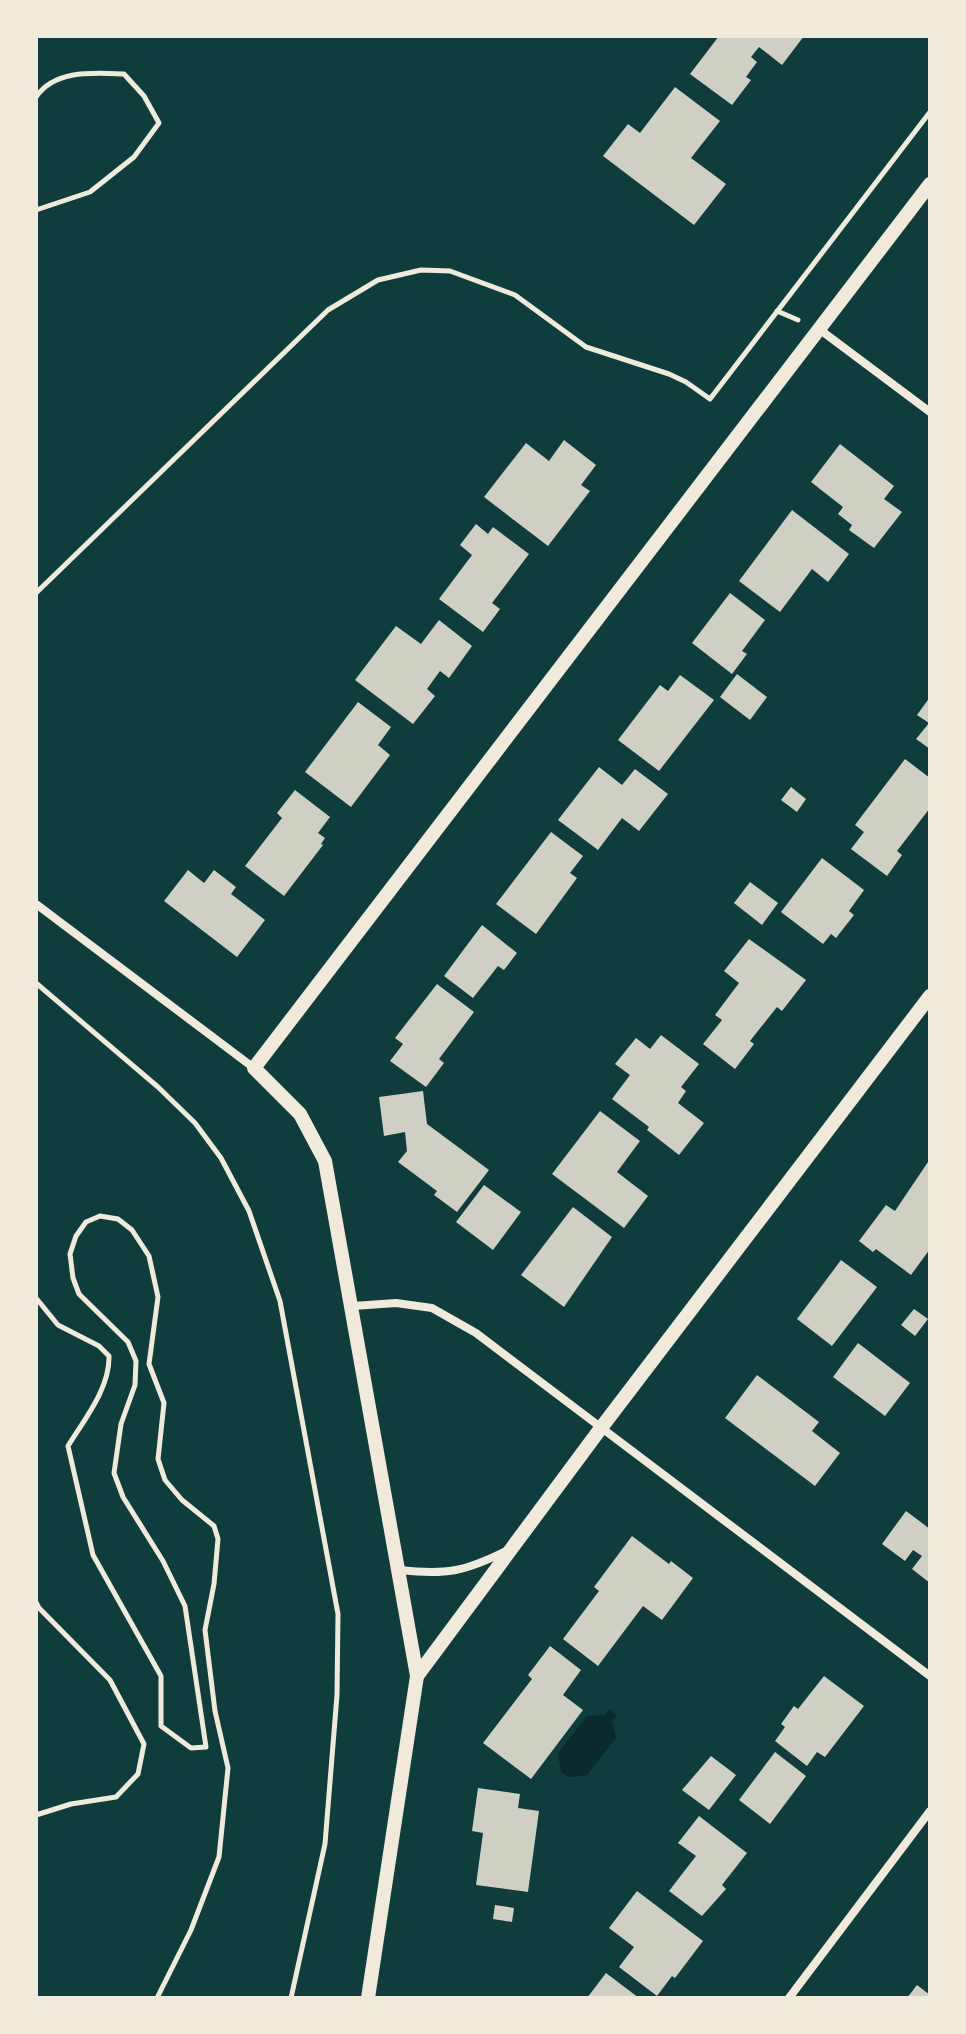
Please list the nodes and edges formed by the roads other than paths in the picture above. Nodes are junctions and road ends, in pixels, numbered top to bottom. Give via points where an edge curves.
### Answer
1 (930, 184) edge
2 (819, 329) junction
3 (930, 412) edge
4 (36, 904) edge
5 (930, 996) edge
6 (254, 1068) junction
7 (353, 1306) junction
8 (601, 1428) junction
9 (513, 1547) junction
10 (399, 1570) junction
11 (417, 1676) junction
12 (930, 1676) edge
13 (930, 1811) edge
14 (368, 1998) edge
15 (789, 1998) edge

1 - 2 street
2 - 3 street
2 - 6 street
4 - 6 street
5 - 8 street
6 - 7 street via 300,1114 325,1161
7 - 8 street via 396,1303 432,1308 476,1333
7 - 10 street
8 - 9 street
8 - 12 street
9 - 10 street via 472,1568 430,1574
9 - 11 street
10 - 11 street
11 - 14 street
13 - 15 street

